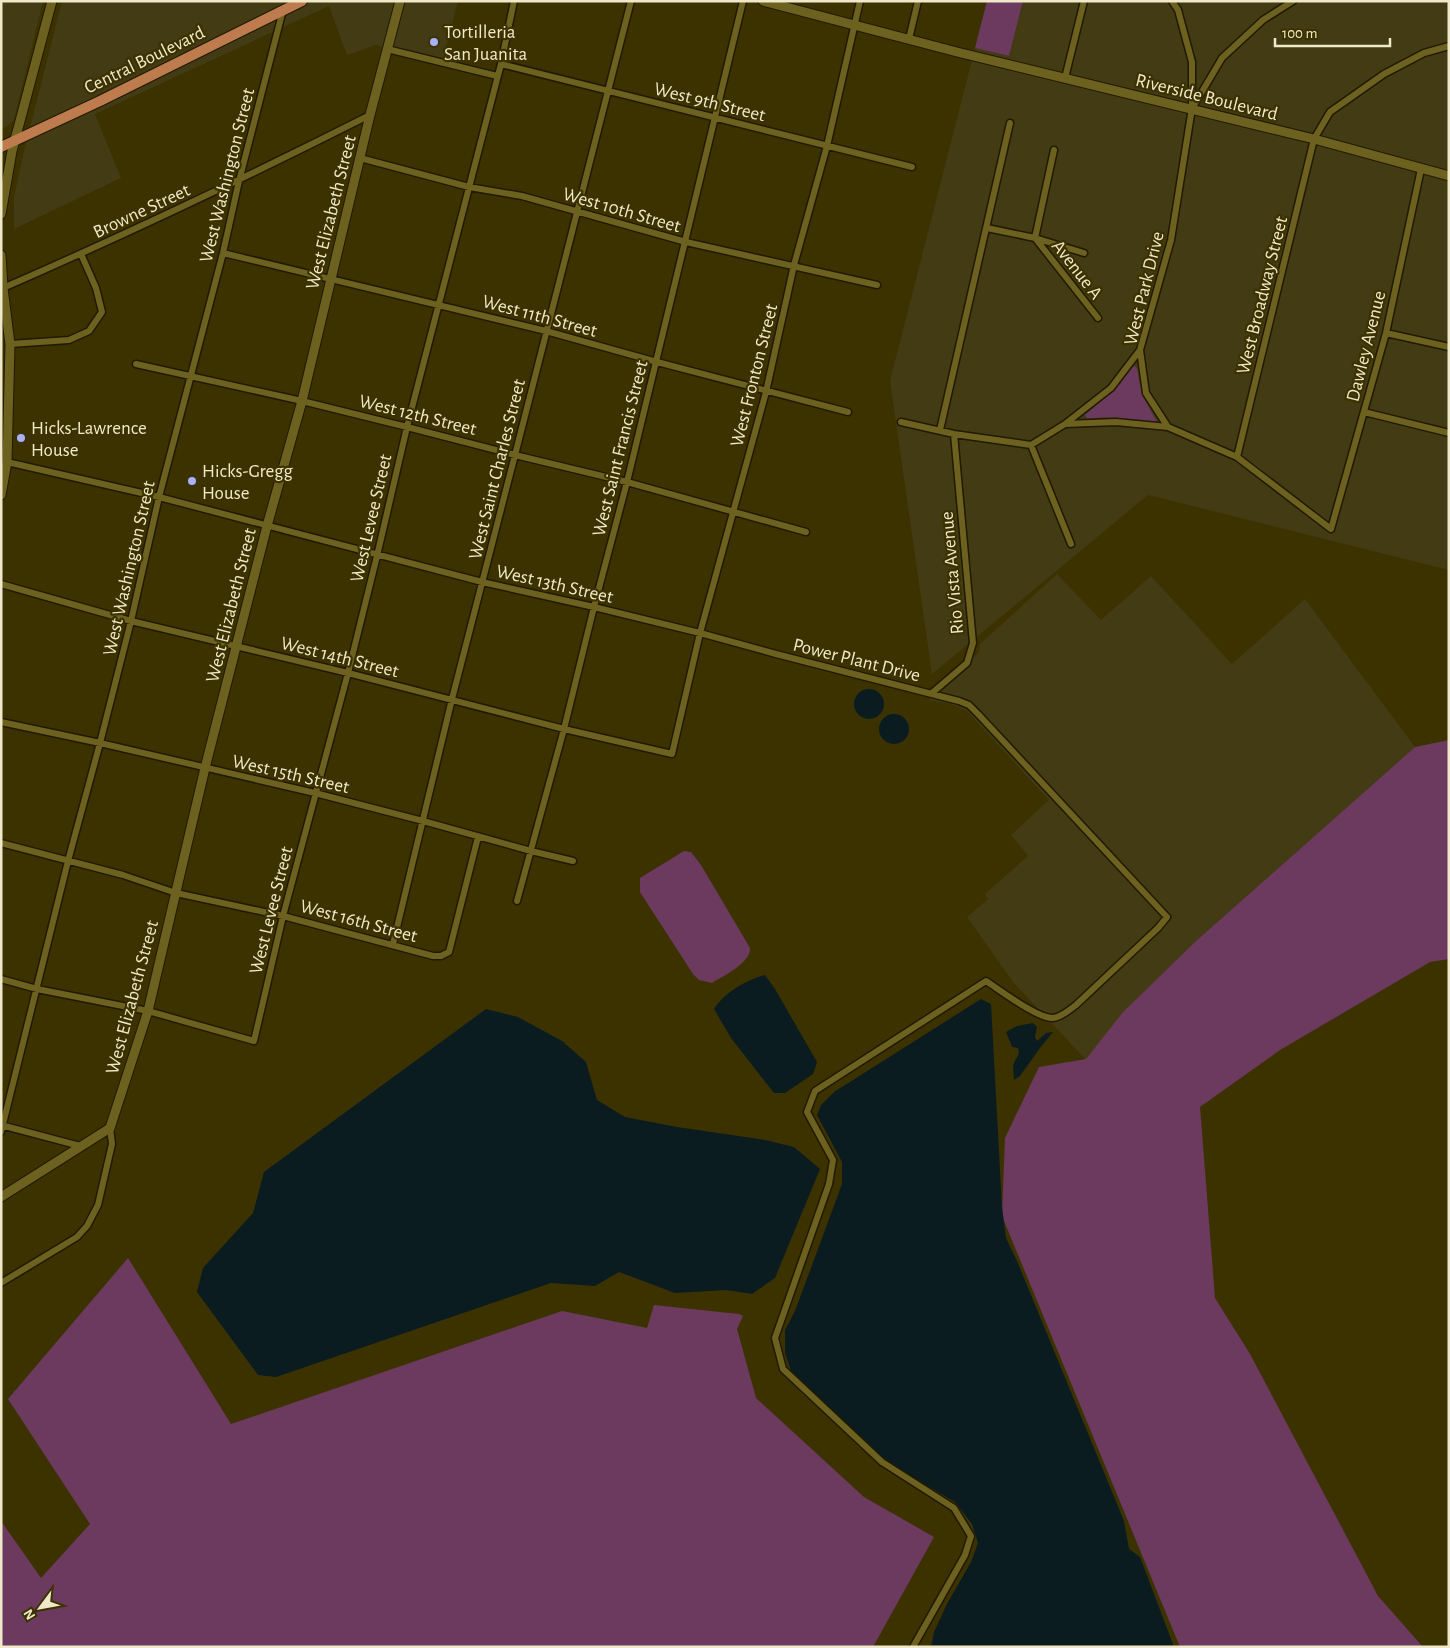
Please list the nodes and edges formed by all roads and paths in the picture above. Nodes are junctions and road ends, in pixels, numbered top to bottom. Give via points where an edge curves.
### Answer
1 (52, 1) edge
2 (302, 1) edge
3 (400, 1) edge
4 (514, 1) edge
5 (631, 1) edge
6 (744, 1) edge
7 (763, 1) edge
8 (860, 1) edge
9 (918, 1) edge
10 (1084, 1) edge
11 (1172, 1) edge
12 (1293, 1) edge
13 (283, 10) junction
14 (854, 25) junction
15 (909, 39) junction
16 (1449, 46) edge
17 (387, 50) junction
18 (501, 64) junction
19 (497, 76) junction
20 (1065, 78) junction
21 (608, 91) junction
22 (1192, 108) junction
23 (370, 115) junction
24 (715, 118) junction
25 (1010, 123) dead end
26 (1314, 139) junction
27 (16, 140) junction
28 (827, 146) junction
29 (1, 147) edge
30 (1054, 150) dead end
31 (360, 158) junction
32 (912, 167) dead end
33 (1421, 169) junction
34 (1449, 176) edge
35 (239, 181) junction
36 (469, 187) junction
37 (578, 212) junction
38 (1, 214) edge
39 (987, 228) junction
40 (1036, 238) junction
41 (686, 242) junction
42 (223, 253) junction
43 (1084, 253) dead end
44 (81, 254) junction
45 (1, 255) edge
46 (794, 265) junction
47 (330, 279) junction
48 (877, 285) dead end
49 (3, 288) junction
50 (438, 305) junction
51 (1098, 318) dead end
52 (546, 331) junction
53 (1386, 333) junction
54 (10, 344) junction
55 (1449, 347) edge
56 (1140, 350) junction
57 (657, 362) junction
58 (136, 364) dead end
59 (191, 376) junction
60 (766, 392) junction
61 (302, 400) junction
62 (848, 412) dead end
63 (1364, 412) junction
64 (901, 422) dead end
65 (1065, 424) junction
66 (407, 426) junction
67 (1168, 426) junction
68 (940, 430) junction
69 (1449, 433) edge
70 (954, 434) junction
71 (1031, 444) junction
72 (515, 456) junction
73 (1237, 458) junction
74 (7, 462) junction
75 (627, 482) junction
76 (1, 495) edge
77 (160, 497) junction
78 (733, 512) junction
79 (267, 526) junction
80 (806, 532) dead end
81 (1070, 544) dead end
82 (377, 556) junction
83 (482, 582) junction
84 (1, 584) edge
85 (594, 606) junction
86 (131, 621) junction
87 (700, 633) junction
88 (237, 646) junction
89 (776, 654) joint
90 (348, 673) junction
91 (932, 693) junction
92 (452, 699) junction
93 (1, 722) edge
94 (564, 729) junction
95 (100, 743) junction
96 (672, 754) joint
97 (204, 768) junction
98 (315, 793) junction
99 (423, 821) junction
100 (478, 837) junction
101 (1, 843) edge
102 (531, 852) junction
103 (68, 861) junction
104 (573, 861) dead end
105 (176, 893) junction
106 (517, 901) dead end
107 (283, 916) junction
108 (393, 944) junction
109 (1, 979) edge
110 (37, 988) junction
111 (148, 1011) junction
112 (2, 1128) edge
113 (110, 1128) junction
114 (80, 1146) junction
115 (1, 1197) edge
116 (1, 1283) edge
117 (913, 1647) edge

1 - 27 street
2 - 13 main road, Central Boulevard
3 - 17 street, West Elizabeth Street
4 - 18 street, West Levee Street
5 - 21 street, West Saint Charles Street
6 - 24 street, West Saint Francis Street
7 - 14 street, Riverside Boulevard
8 - 14 street, West Fronton Street
9 - 15 street
10 - 20 street
11 - 22 street via 1178,10 1192,62
12 - 22 street via 1263,20 1222,58
13 - 27 main road, Central Boulevard
13 - 35 street, West Washington Street
14 - 15 street, Riverside Boulevard
14 - 28 street, West Fronton Street
15 - 20 street, Riverside Boulevard
16 - 26 street, West Broadway Street via 1424,54 1384,74 1330,112
17 - 19 street
17 - 23 street, West Elizabeth Street
18 - 19 street, West Levee Street
18 - 21 street, West 9th Street
19 - 36 street, West Levee Street
20 - 22 street, Riverside Boulevard
21 - 24 street, West 9th Street
21 - 37 street, West Saint Charles Street
22 - 26 street, Riverside Boulevard
22 - 56 street, West Park Drive via 1171,240
23 - 31 street, West Elizabeth Street
23 - 35 street, Browne Street
24 - 28 street, West 9th Street
24 - 41 street, West Saint Francis Street
25 - 39 street
26 - 33 street, Riverside Boulevard
26 - 73 street, West Broadway Street
27 - 29 main road, Central Boulevard
27 - 38 street
28 - 32 street, West 9th Street
28 - 46 street, West Fronton Street
30 - 40 street, Avenue A
31 - 36 street, West 10th Street
31 - 47 street, West Elizabeth Street
33 - 34 street, Riverside Boulevard
33 - 53 street, Dawley Avenue
35 - 42 street, West Washington Street
35 - 44 street, Browne Street
36 - 37 street, West 10th Street via 522,196
36 - 50 street, West Levee Street
37 - 41 street, West 10th Street
37 - 52 street, West Saint Charles Street
39 - 40 street, Avenue A
39 - 68 street
40 - 43 street, Avenue A
40 - 51 street, Avenue A
41 - 46 street, West 10th Street
41 - 57 street, West Saint Francis Street
42 - 47 street, West 11th Street
42 - 59 street, West Washington Street
44 - 49 street, Browne Street
44 - 54 street via 96,288 102,312 89,331 69,340
45 - 49 street
46 - 48 street, West 10th Street
46 - 60 street, West Fronton Street
47 - 50 street, West 11th Street
47 - 61 street, West Elizabeth Street
49 - 54 street
50 - 52 street, West 11th Street
50 - 66 street, West Levee Street
52 - 57 street, West 11th Street
52 - 72 street, West Saint Charles Street
53 - 55 street
53 - 63 street, Dawley Avenue
54 - 74 street
56 - 65 street via 1111,388
56 - 67 street, West Park Drive via 1146,393
57 - 60 street, West 11th Street
57 - 75 street, West Saint Francis Street
58 - 59 street, West 12th Street
59 - 61 street, West 12th Street
59 - 77 street, West Washington Street
60 - 62 street, West 11th Street
60 - 78 street, West Fronton Street
61 - 66 street, West 12th Street
61 - 79 street, West Elizabeth Street
63 - 69 street
63 - 73 street, Dawley Avenue via 1331,529
64 - 68 street
65 - 67 street via 1116,422
65 - 71 street
66 - 72 street, West 12th Street
66 - 82 street, West Levee Street
67 - 73 street
68 - 70 street
70 - 71 street
70 - 91 street, Rio Vista Avenue via 973,643 967,663
71 - 81 street
72 - 75 street, West 12th Street
72 - 83 street, West Saint Charles Street
74 - 76 street
74 - 77 street, West 13th Street
75 - 78 street, West 12th Street
75 - 85 street, West Saint Francis Street
77 - 79 street, West 13th Street
77 - 86 street, West Washington Street
78 - 80 street, West 12th Street
78 - 87 street, West Fronton Street
79 - 82 street, West 13th Street
79 - 88 street, West Elizabeth Street
82 - 83 street, West 13th Street
82 - 90 street, West Levee Street
83 - 85 street, West 13th Street
83 - 92 street, West Saint Charles Street
84 - 86 street, West 14th Street
85 - 87 street, West 13th Street
85 - 94 street, West Saint Francis Street
86 - 88 street, West 14th Street
86 - 95 street, West Washington Street
87 - 89 street, West 13th Street
87 - 96 street, West Fronton Street
88 - 90 street, West 14th Street
88 - 97 street, West Elizabeth Street
89 - 91 street, Power Plant Drive
90 - 92 street, West 14th Street
90 - 98 street, West Levee Street
91 - 117 street, Power Plant Drive via 969,705 1166,918 1062,1015 1052,1018 1038,1015 986,981 815,1091 807,1112 833,1160 829,1184 775,1338 783,1369 882,1462 954,1508 971,1536 965,1555
92 - 94 street, West 14th Street
92 - 99 street, West Saint Charles Street
93 - 95 street, West 15th Street
94 - 96 street, West 14th Street
94 - 102 street, West Saint Francis Street
95 - 97 street, West 15th Street
95 - 103 street, West Washington Street
97 - 98 street, West 15th Street
97 - 105 street, West Elizabeth Street
98 - 99 street, West 15th Street
98 - 107 street, West Levee Street
99 - 100 street, West 15th Street
99 - 108 street, West Saint Charles Street
100 - 102 street, West 15th Street
100 - 108 street, West 16th Street via 449,952 433,956
101 - 103 street, West 16th Street
102 - 104 street, West 15th Street
102 - 106 street, West Saint Francis Street
103 - 105 street, West 16th Street
103 - 110 street, West Washington Street
105 - 107 street, West 16th Street
105 - 111 street, West Elizabeth Street
107 - 108 street, West 16th Street
107 - 111 street, West Levee Street via 254,1041
109 - 110 street
110 - 111 street
110 - 112 street, West Washington Street
111 - 113 street, West Elizabeth Street
112 - 114 street
113 - 114 street
113 - 116 street via 112,1144 98,1205 87,1226 76,1237
114 - 115 street

